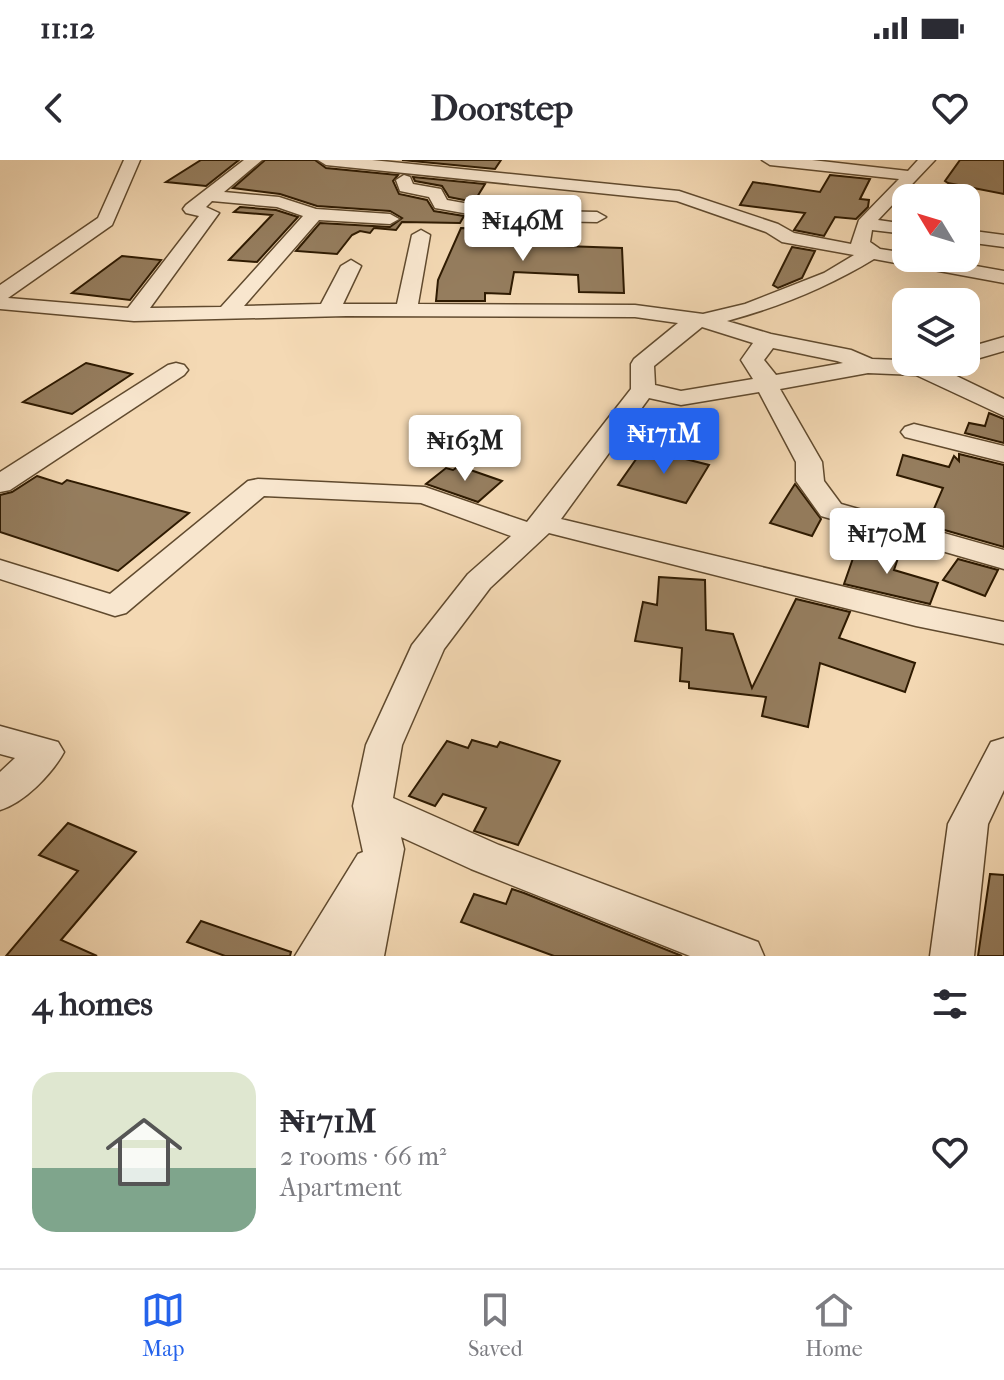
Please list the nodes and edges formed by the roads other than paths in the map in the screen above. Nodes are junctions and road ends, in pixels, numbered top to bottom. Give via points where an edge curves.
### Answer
1 (152, 160) edge
2 (254, 160) edge
3 (326, 160) edge
4 (770, 160) edge
5 (927, 160) edge
6 (363, 162) edge
7 (131, 164) edge
8 (912, 176) junction
9 (404, 179) junction
10 (210, 196) junction
11 (314, 214) junction
12 (597, 217) dead end
13 (865, 224) junction
14 (892, 227) edge
15 (421, 235) dead end
16 (980, 238) edge
17 (1004, 241) edge
18 (873, 252) junction
19 (351, 266) dead end
20 (1004, 277) edge
21 (0, 294) edge
22 (0, 303) edge
23 (329, 310) junction
24 (406, 310) junction
25 (228, 312) junction
26 (134, 315) junction
27 (701, 320) junction
28 (767, 340) junction
29 (1004, 344) edge
30 (980, 351) edge
31 (868, 366) junction
32 (892, 366) edge
33 (176, 370) dead end
34 (948, 376) edge
35 (766, 384) junction
36 (964, 386) junction
37 (643, 389) junction
38 (1004, 396) edge
39 (1004, 409) edge
40 (914, 432) dead end
41 (1004, 454) edge
42 (0, 484) edge
43 (536, 528) junction
44 (1004, 560) edge
45 (0, 569) edge
46 (1004, 633) edge
47 (0, 740) edge
48 (1004, 752) edge
49 (0, 795) edge
50 (372, 806) junction
51 (384, 849) junction
52 (317, 956) edge
53 (362, 956) edge
54 (742, 956) edge
55 (952, 956) edge

1 - 7 street
2 - 10 street
3 - 6 street
4 - 8 street
5 - 8 street
6 - 9 street
7 - 21 street via 106,221
8 - 13 street
9 - 11 street via 385,213
9 - 12 street via 435,193 441,204 502,215
9 - 18 street via 679,196 789,238
10 - 11 street via 279,202
10 - 26 street via 192,209 210,213
11 - 25 street
13 - 14 street
13 - 18 street via 860,244
15 - 24 street
16 - 17 street
18 - 20 street
18 - 27 street via 831,277 752,308
19 - 23 street
22 - 26 street
23 - 24 street
23 - 25 street
24 - 27 street via 635,311
25 - 26 street
27 - 28 street
27 - 37 street via 642,364
28 - 31 street via 843,355
28 - 35 street via 752,360
29 - 30 street
31 - 32 street
31 - 35 street
33 - 42 street
34 - 36 street
35 - 37 street via 681,398
35 - 44 street via 805,454 810,481 831,510
36 - 38 street
36 - 39 street
37 - 43 street
40 - 41 street
43 - 45 street via 425,495 258,487 115,606
43 - 46 street
43 - 50 street via 479,581 429,645 384,745
47 - 49 street via 45,752
48 - 55 street via 968,824
50 - 51 street
50 - 54 street via 485,857
51 - 52 street
51 - 53 street

